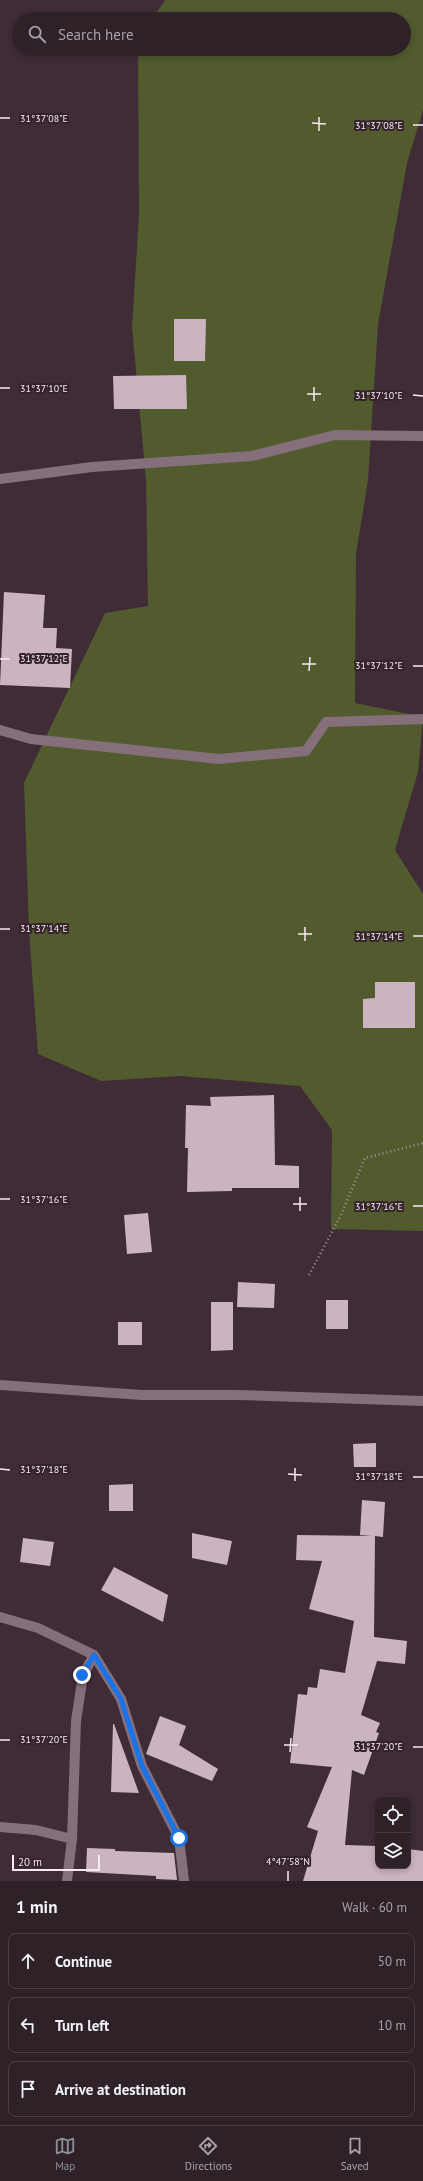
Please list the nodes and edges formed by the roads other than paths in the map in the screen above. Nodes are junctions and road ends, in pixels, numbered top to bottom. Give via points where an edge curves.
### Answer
1 (423, 436) edge
2 (0, 479) edge
3 (423, 719) edge
4 (0, 730) edge
5 (0, 1385) edge
6 (423, 1401) edge
7 (0, 1617) edge
8 (94, 1655) junction
9 (0, 1827) edge
10 (72, 1839) junction
11 (67, 1881) edge
12 (184, 1881) edge

1 - 2 street via 334,435 252,456 92,466
3 - 4 street via 326,722 306,751 219,759 31,739
5 - 6 street via 142,1395 237,1395
7 - 8 street via 38,1628
8 - 10 street via 82,1675 76,1721
8 - 12 street via 121,1699 142,1766 179,1838
9 - 10 street via 36,1830
10 - 11 street

